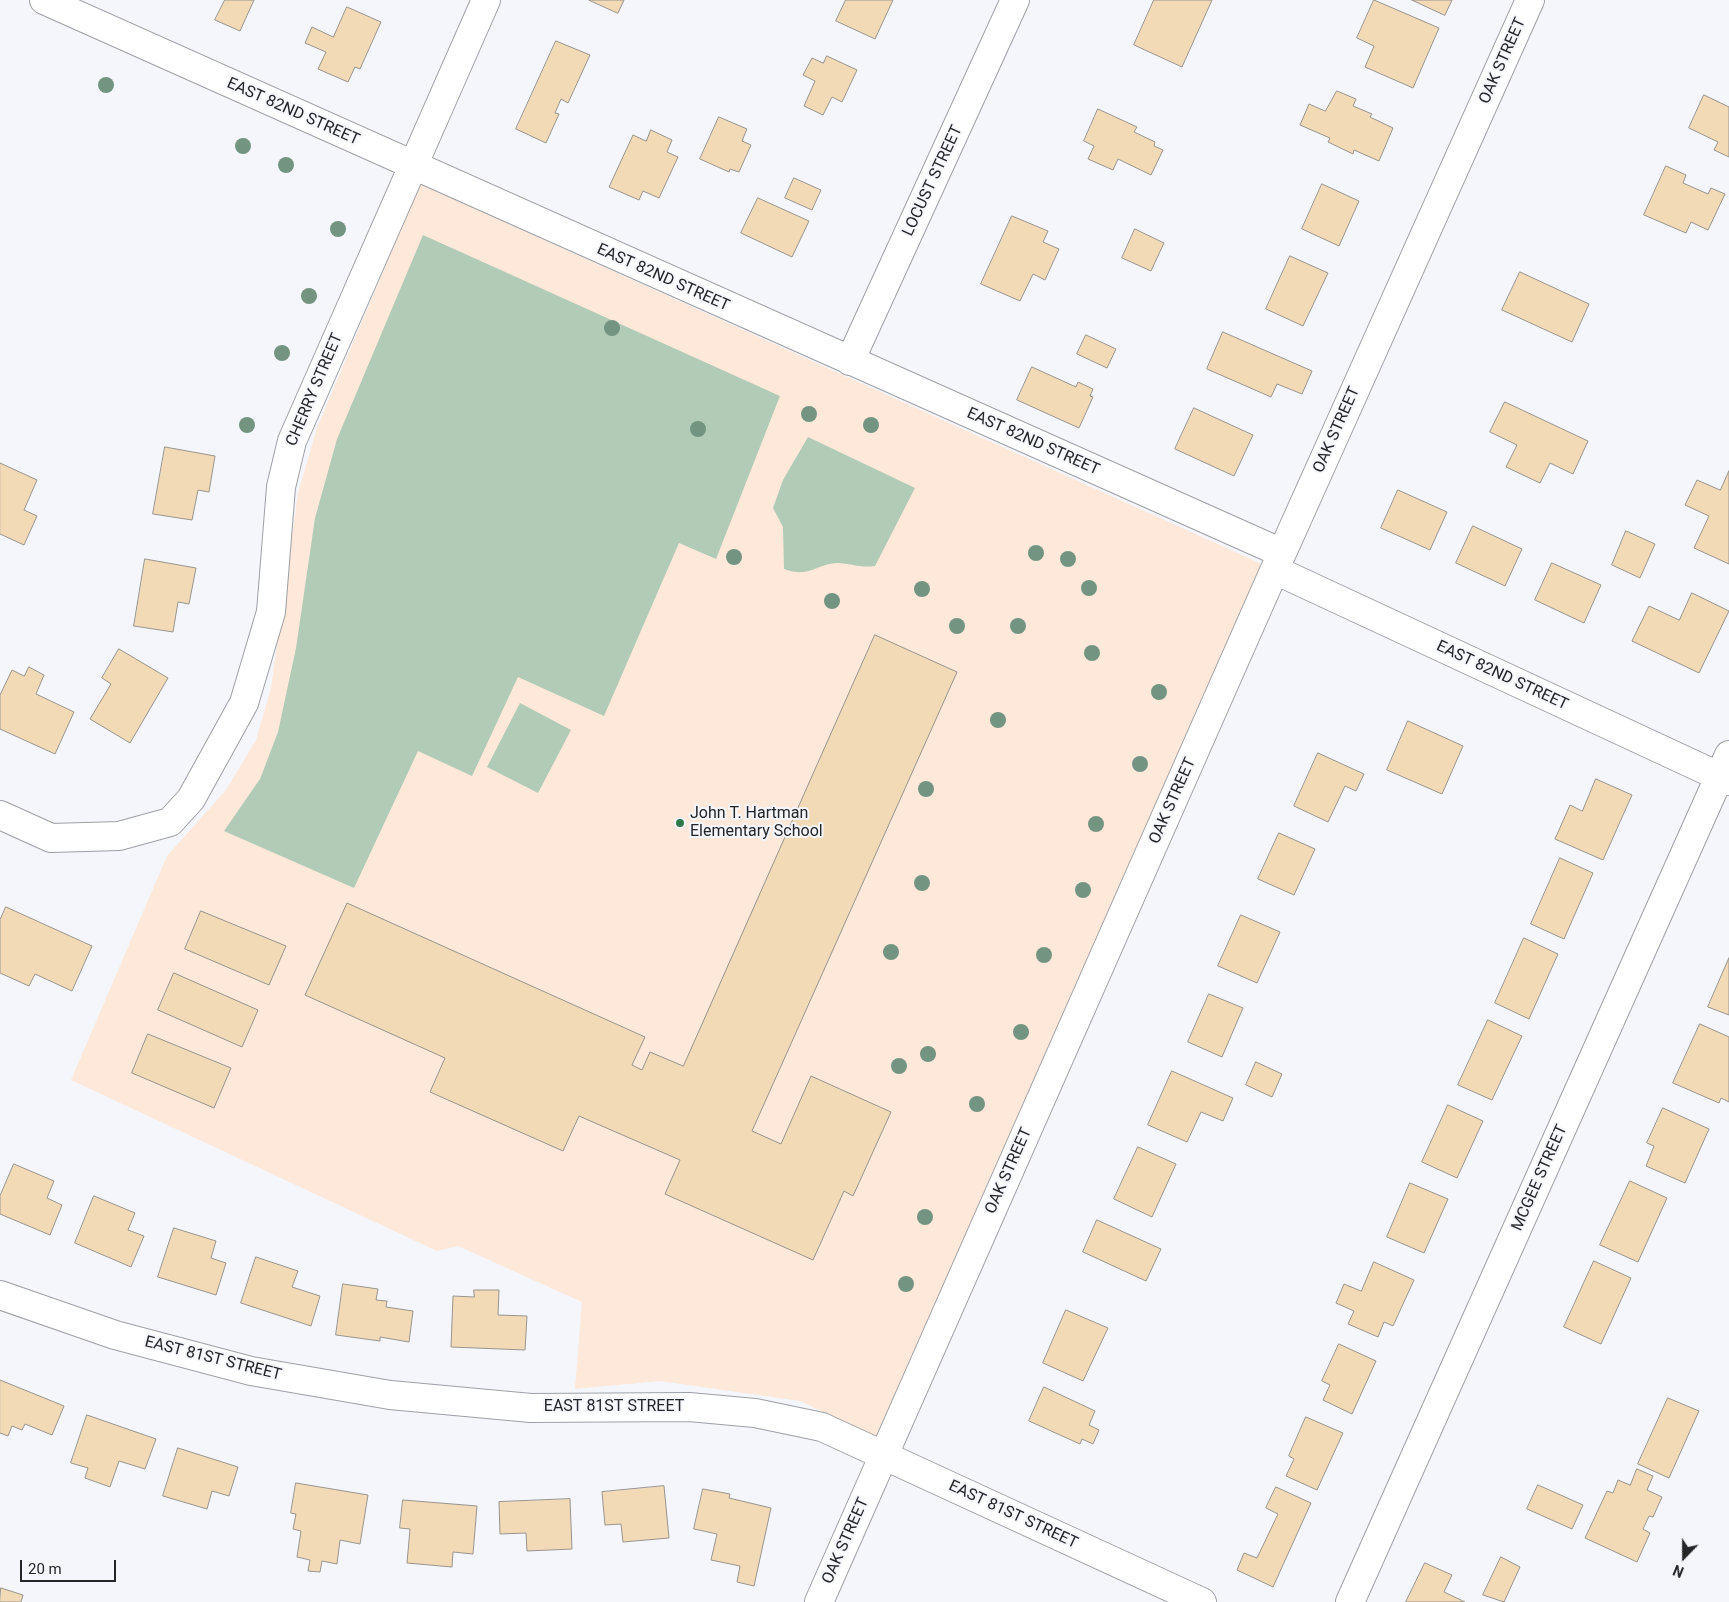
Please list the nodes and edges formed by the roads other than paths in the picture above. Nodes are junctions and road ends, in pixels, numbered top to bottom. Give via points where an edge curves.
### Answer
1 (44, 0) edge
2 (486, 0) edge
3 (1015, 0) edge
4 (1530, 0) edge
5 (412, 166) junction
6 (850, 361) junction
7 (1279, 562) junction
8 (1726, 771) edge
9 (0, 815) edge
10 (0, 1295) edge
11 (884, 1455) junction
12 (819, 1602) edge
13 (1202, 1602) edge
14 (1350, 1602) edge

1 - 5 street, EAST 82ND STREET
2 - 5 street, CHERRY STREET
3 - 6 street, LOCUST STREET
4 - 7 street, OAK STREET
5 - 6 street, EAST 82ND STREET
5 - 9 street, CHERRY STREET via 292,441 281,487 271,612 244,703 191,799 170,822 119,836 51,838
6 - 7 street, EAST 82ND STREET
7 - 8 street, EAST 82ND STREET
7 - 11 street, OAK STREET
8 - 14 street, MCGEE STREET
10 - 11 street, EAST 81ST STREET via 115,1335 251,1371 390,1395 531,1408 689,1407 755,1413 822,1427
11 - 12 street, OAK STREET
11 - 13 street, EAST 81ST STREET

